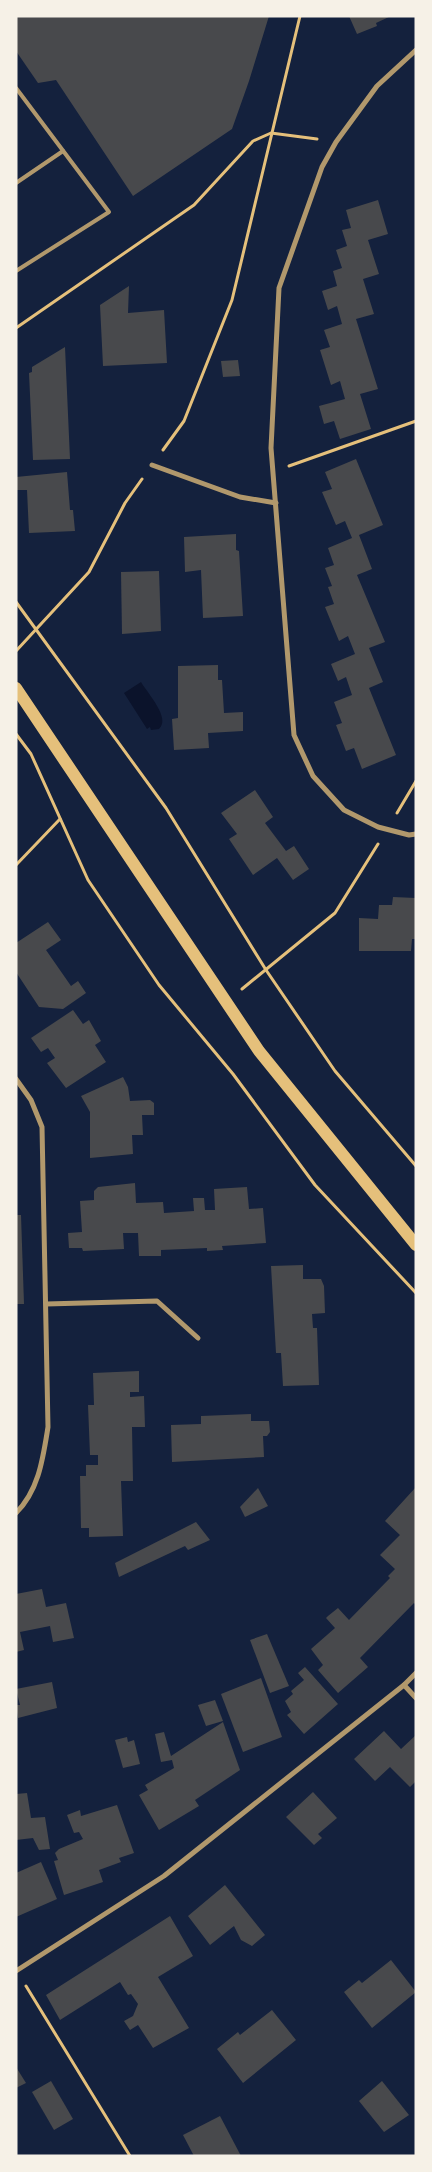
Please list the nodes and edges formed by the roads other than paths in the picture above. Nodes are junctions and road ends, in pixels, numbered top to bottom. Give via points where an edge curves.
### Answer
1 (416, 50) edge
2 (16, 88) edge
3 (18, 95) edge
4 (63, 151) junction
5 (16, 183) edge
6 (16, 271) edge
7 (152, 465) road end
8 (276, 503) junction
9 (16, 688) edge
10 (416, 834) edge
11 (16, 1079) edge
12 (416, 1245) edge
13 (46, 1304) junction
14 (198, 1338) dead end
15 (16, 1513) edge
16 (416, 1673) edge
17 (404, 1685) junction
18 (416, 1698) edge
19 (17, 1971) edge

1 - 8 street via 378,86 336,142 322,167 279,288 271,448
2 - 3 lane
3 - 4 lane
4 - 5 lane
4 - 6 lane via 109,212
7 - 8 street via 240,497
8 - 10 street via 294,735 313,776 344,810 378,827
9 - 12 main road via 259,1051
11 - 13 street via 31,1100 42,1127
13 - 14 street via 157,1301
13 - 15 street via 48,1427 34,1486
16 - 17 street
17 - 18 street
17 - 19 street via 164,1876

